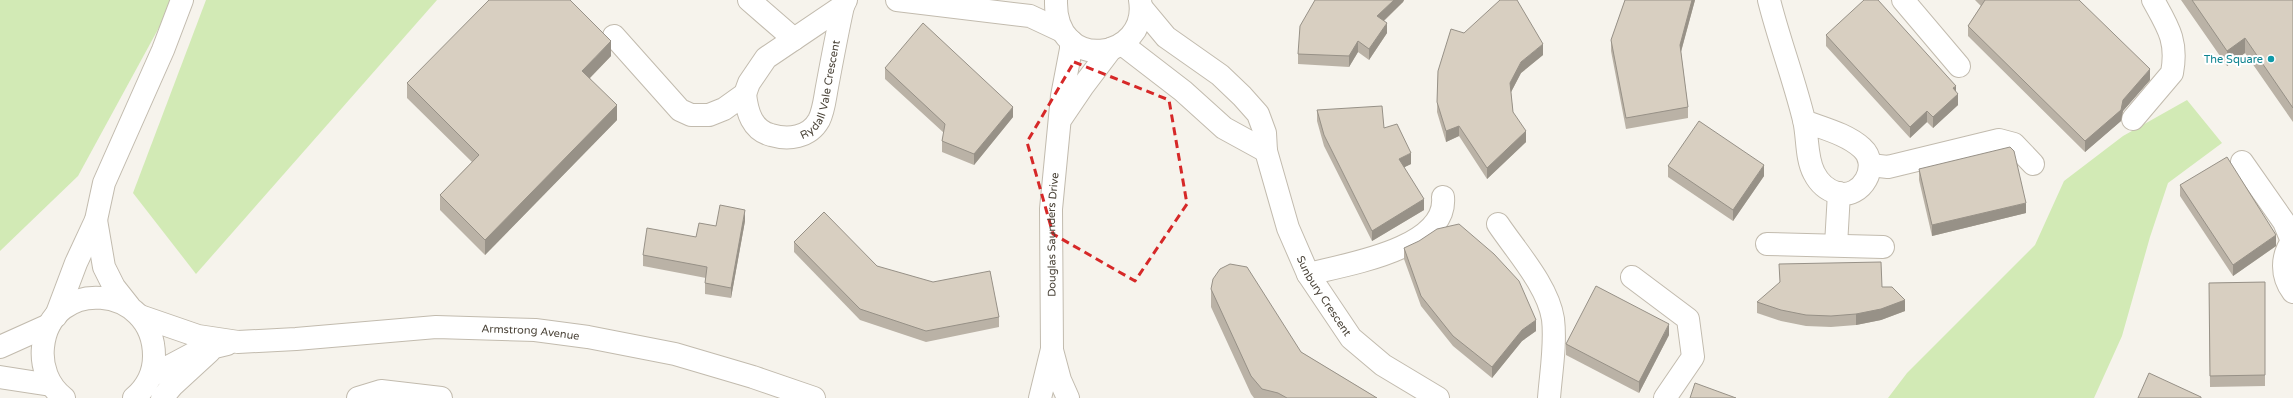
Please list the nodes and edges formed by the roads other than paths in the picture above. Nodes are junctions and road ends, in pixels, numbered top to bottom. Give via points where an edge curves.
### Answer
1 (182, 0) edge
2 (749, 0) edge
3 (897, 0) edge
4 (1056, 0) edge
5 (1903, 0) edge
6 (2153, 0) edge
7 (844, 3) edge
8 (1141, 4) edge
9 (1775, 4) edge
10 (614, 36) dead end
11 (1066, 36) junction
12 (794, 39) junction
13 (1117, 47) junction
14 (1959, 66) dead end
15 (745, 94) junction
16 (2133, 119) dead end
17 (1060, 121) junction
18 (1804, 121) junction
19 (1266, 152) junction
20 (2242, 162) dead end
21 (2033, 164) dead end
22 (1870, 165) junction
23 (1839, 193) junction
24 (1443, 197) dead end
25 (96, 220) junction
26 (1498, 224) dead end
27 (2293, 240) edge
28 (1767, 244) dead end
29 (1836, 245) junction
30 (1883, 247) dead end
31 (1308, 274) junction
32 (1632, 277) dead end
33 (2293, 292) edge
34 (134, 311) junction
35 (53, 321) junction
36 (238, 342) junction
37 (0, 347) edge
38 (214, 347) junction
39 (1052, 349) junction
40 (0, 377) edge
41 (57, 391) edge
42 (142, 391) edge
43 (162, 398) edge
44 (358, 398) edge
45 (441, 398) edge
46 (814, 398) edge
47 (1040, 398) edge
48 (1068, 398) edge
49 (1438, 398) edge
50 (1549, 398) edge
51 (1665, 398) edge

1 - 25 street via 164,50 104,184
2 - 12 street
3 - 11 street via 1030,16
4 - 11 street via 1056,15
5 - 14 street
6 - 16 street via 2172,36 2174,64 2172,73
7 - 12 street, Rydall Vale Crescent
7 - 15 street, Rydall Vale Crescent via 824,104 819,120 811,129 793,138 781,138 764,133 751,118
8 - 13 street, Douglas Saunders Drive via 1139,21 1132,34
8 - 19 street, Sunbury Crescent via 1177,46 1220,75 1258,114 1265,133
9 - 18 street
10 - 15 street via 680,110 691,115 709,115 724,109
11 - 13 street via 1083,49 1097,51
11 - 17 street, Douglas Saunders Drive via 1071,50
12 - 15 street, Rydall Vale Crescent via 766,58 748,83
13 - 17 street, Douglas Saunders Drive via 1083,86
13 - 19 street via 1183,91 1224,128
17 - 39 street, Douglas Saunders Drive via 1051,209
18 - 22 street via 1855,142 1870,159
18 - 23 street via 1814,173 1828,190
19 - 31 street, Sunbury Crescent via 1288,228
20 - 27 street via 2284,222
21 - 22 street via 2014,144 1999,140 1888,166
22 - 23 street via 1866,180 1858,190
23 - 29 street
24 - 31 street via 1436,222 1422,237 1381,256
25 - 34 street via 104,266 114,287
25 - 35 street
26 - 50 street via 1538,284 1551,310 1553,343
27 - 33 street via 2283,262 2289,287
28 - 29 street
29 - 30 street
31 - 49 street, Sunbury Crescent via 1351,338 1383,366
32 - 51 street via 1688,319 1693,356
34 - 35 street, Armstrong Avenue via 115,300 84,298 70,304
34 - 36 street, Armstrong Avenue via 198,336
34 - 42 street via 149,330 154,346
35 - 37 street
35 - 41 street via 44,340 42,356 44,371
36 - 38 street, Armstrong Avenue
36 - 46 street, Armstrong Avenue via 436,327 535,330 588,337 675,354
38 - 42 street, Armstrong Avenue via 181,359
38 - 43 street
39 - 47 street, Douglas Saunders Drive
39 - 48 street, Douglas Saunders Drive via 1060,380
40 - 41 street
44 - 45 street via 381,391

